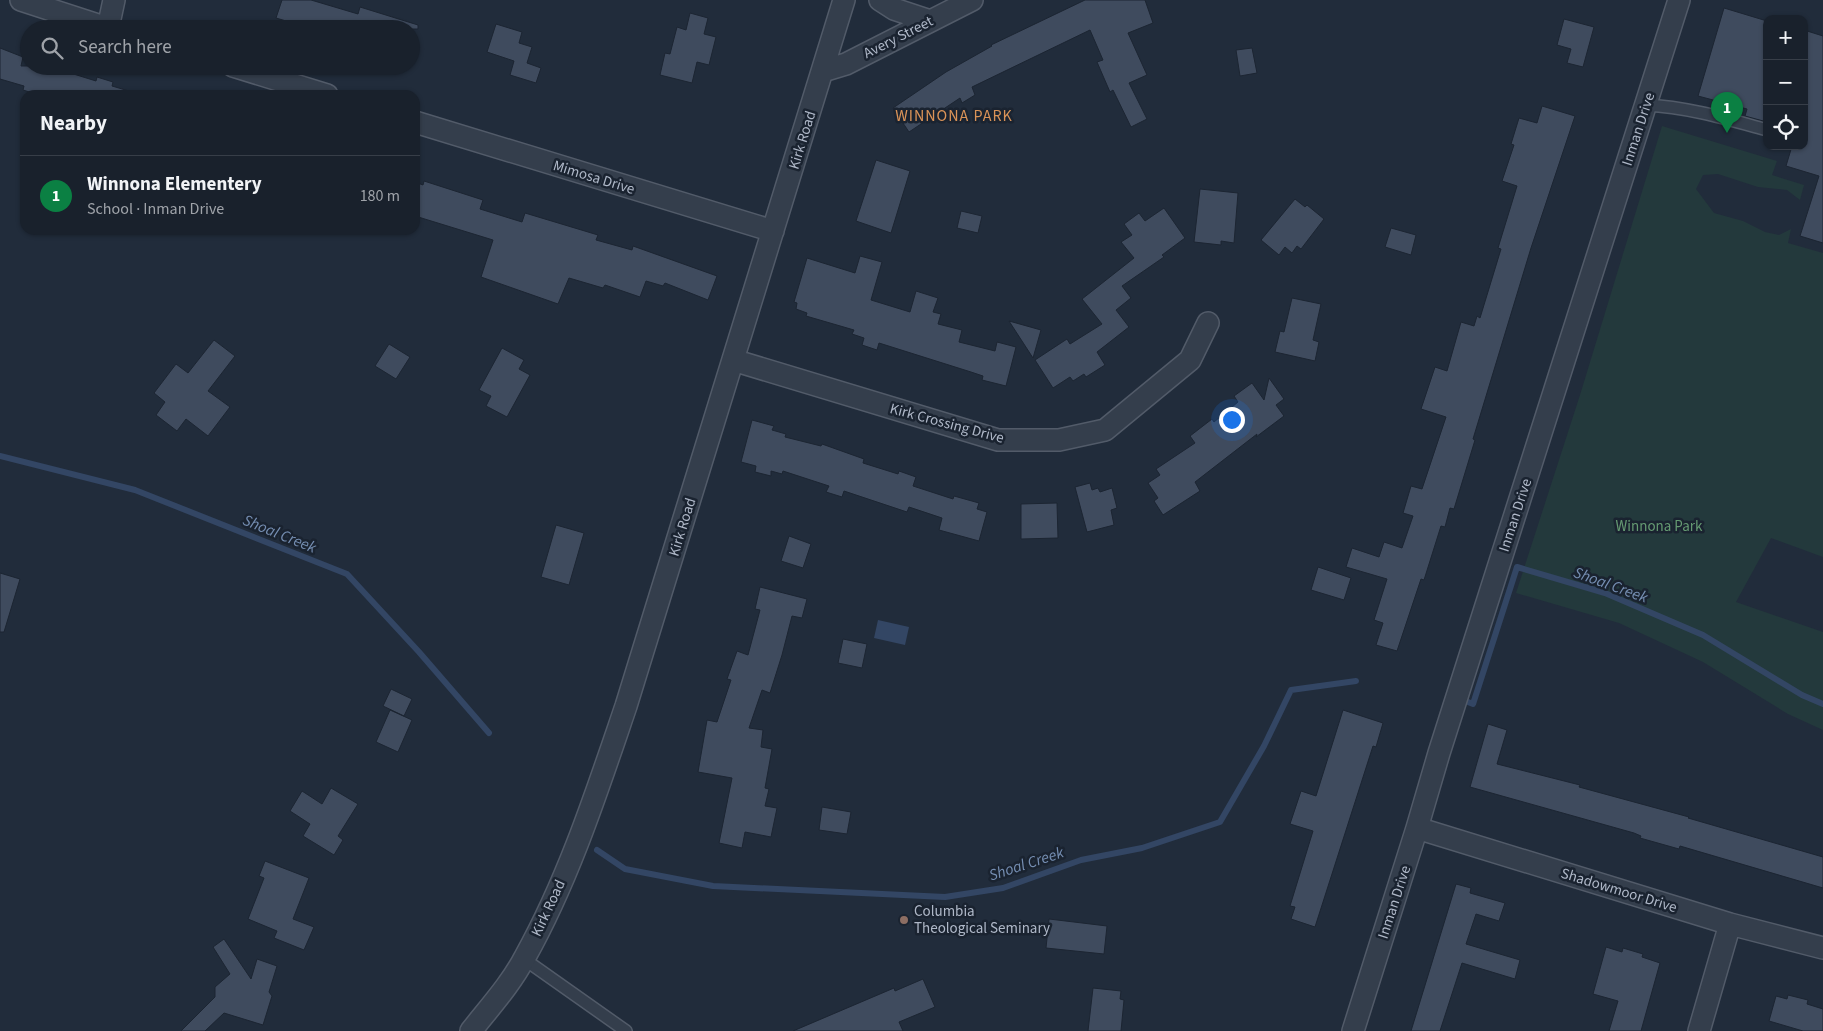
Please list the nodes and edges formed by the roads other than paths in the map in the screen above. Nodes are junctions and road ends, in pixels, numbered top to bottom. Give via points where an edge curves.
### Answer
1 (21, 0) edge
2 (114, 0) edge
3 (844, 0) edge
4 (880, 0) edge
5 (972, 0) edge
6 (1679, 0) edge
7 (84, 20) edge
8 (110, 20) edge
9 (930, 21) junction
10 (823, 71) junction
11 (262, 75) edge
12 (311, 90) edge
13 (1646, 105) junction
14 (420, 124) edge
15 (1763, 129) edge
16 (773, 231) junction
17 (1208, 323) dead end
18 (733, 360) junction
19 (1417, 828) junction
20 (1730, 924) junction
21 (1823, 948) edge
22 (524, 959) junction
23 (471, 1031) edge
24 (626, 1031) edge
25 (1353, 1031) edge
26 (1699, 1031) edge

1 - 7 street
2 - 8 street
3 - 10 street, Kirk Road
4 - 9 street via 894,9
5 - 9 street, Avery Street
6 - 13 street, Inman Drive
9 - 10 street, Avery Street via 846,64
10 - 16 street, Kirk Road
11 - 12 street
13 - 15 lane via 1712,114
13 - 19 street, Inman Drive
14 - 16 street, Mimosa Drive
16 - 18 street, Kirk Road
17 - 18 street, Kirk Crossing Drive via 1190,360 1105,430 1059,440 998,440
18 - 22 street, Kirk Road via 626,706 589,814 560,885
19 - 20 street, Shadowmoor Drive
19 - 25 street, Inman Drive
20 - 21 street, Shadowmoor Drive
20 - 26 street
22 - 23 street, Kirk Road
22 - 24 lane

